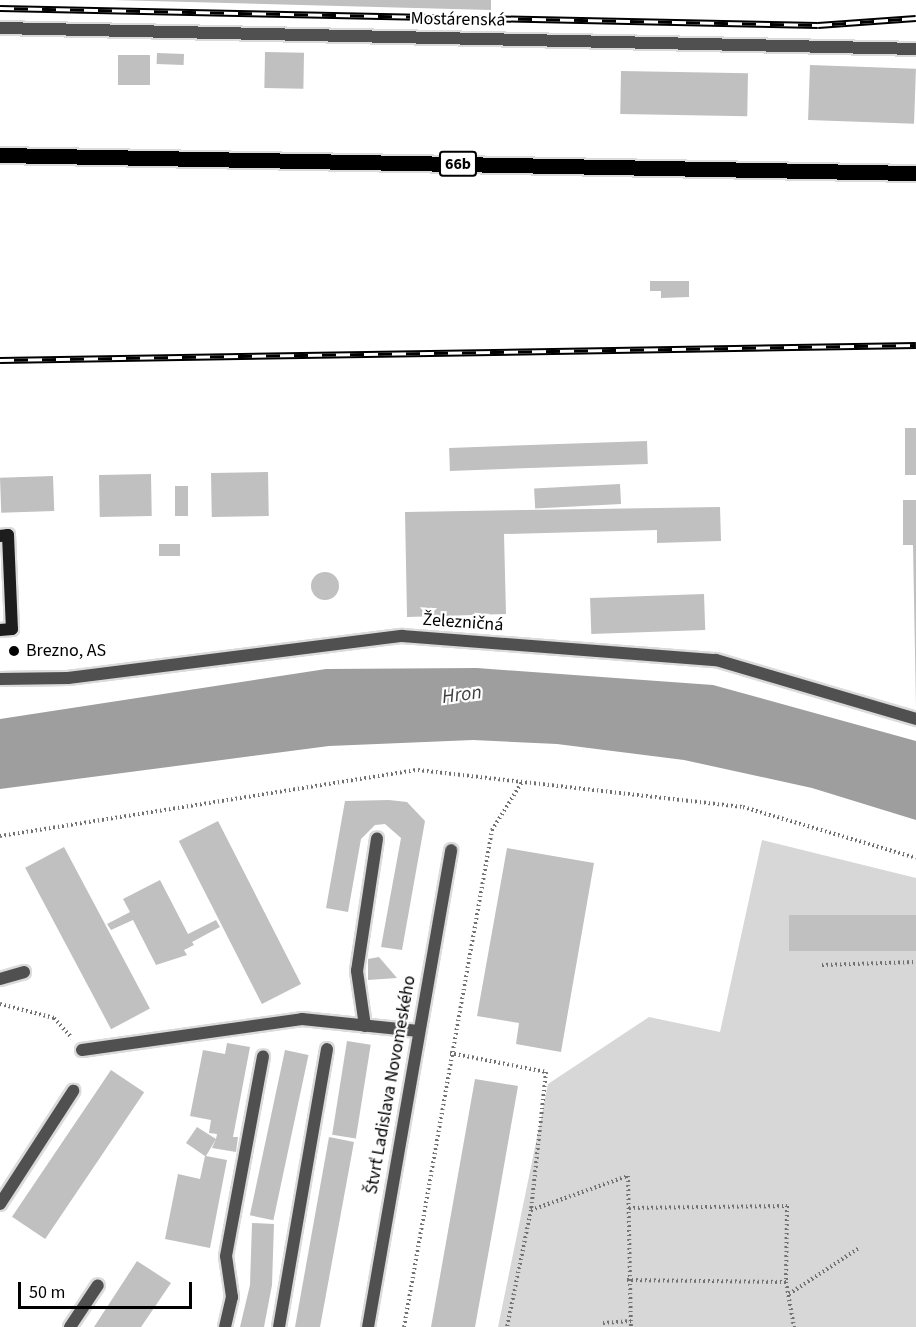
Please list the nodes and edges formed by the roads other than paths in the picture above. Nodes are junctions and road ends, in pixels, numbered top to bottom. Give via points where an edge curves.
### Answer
1 (0, 28) edge
2 (916, 49) edge
3 (0, 155) edge
4 (916, 173) edge
5 (0, 536) edge
6 (0, 630) edge
7 (0, 679) edge
8 (916, 719) edge
9 (377, 839) dead end
10 (451, 850) dead end
11 (24, 972) dead end
12 (0, 979) edge
13 (365, 1026) junction
14 (418, 1031) junction
15 (327, 1049) dead end
16 (82, 1050) road end
17 (263, 1056) dead end
18 (73, 1091) dead end
19 (0, 1204) edge
20 (98, 1285) dead end
21 (70, 1327) edge
22 (225, 1327) edge
23 (279, 1327) edge
24 (368, 1327) edge

1 - 2 street, Mostárenská
3 - 4 main road, 66b
5 - 6 street via 8,536 12,629
7 - 8 street, Železničná via 68,678 402,636 716,660
9 - 13 street via 357,971
10 - 14 street, Štvrť Ladislava Novomeského
11 - 12 street
13 - 14 street
13 - 16 street via 302,1019
14 - 24 street, Štvrť Ladislava Novomeského
15 - 23 street
17 - 22 street via 226,1256 232,1297
18 - 19 street
20 - 21 street

